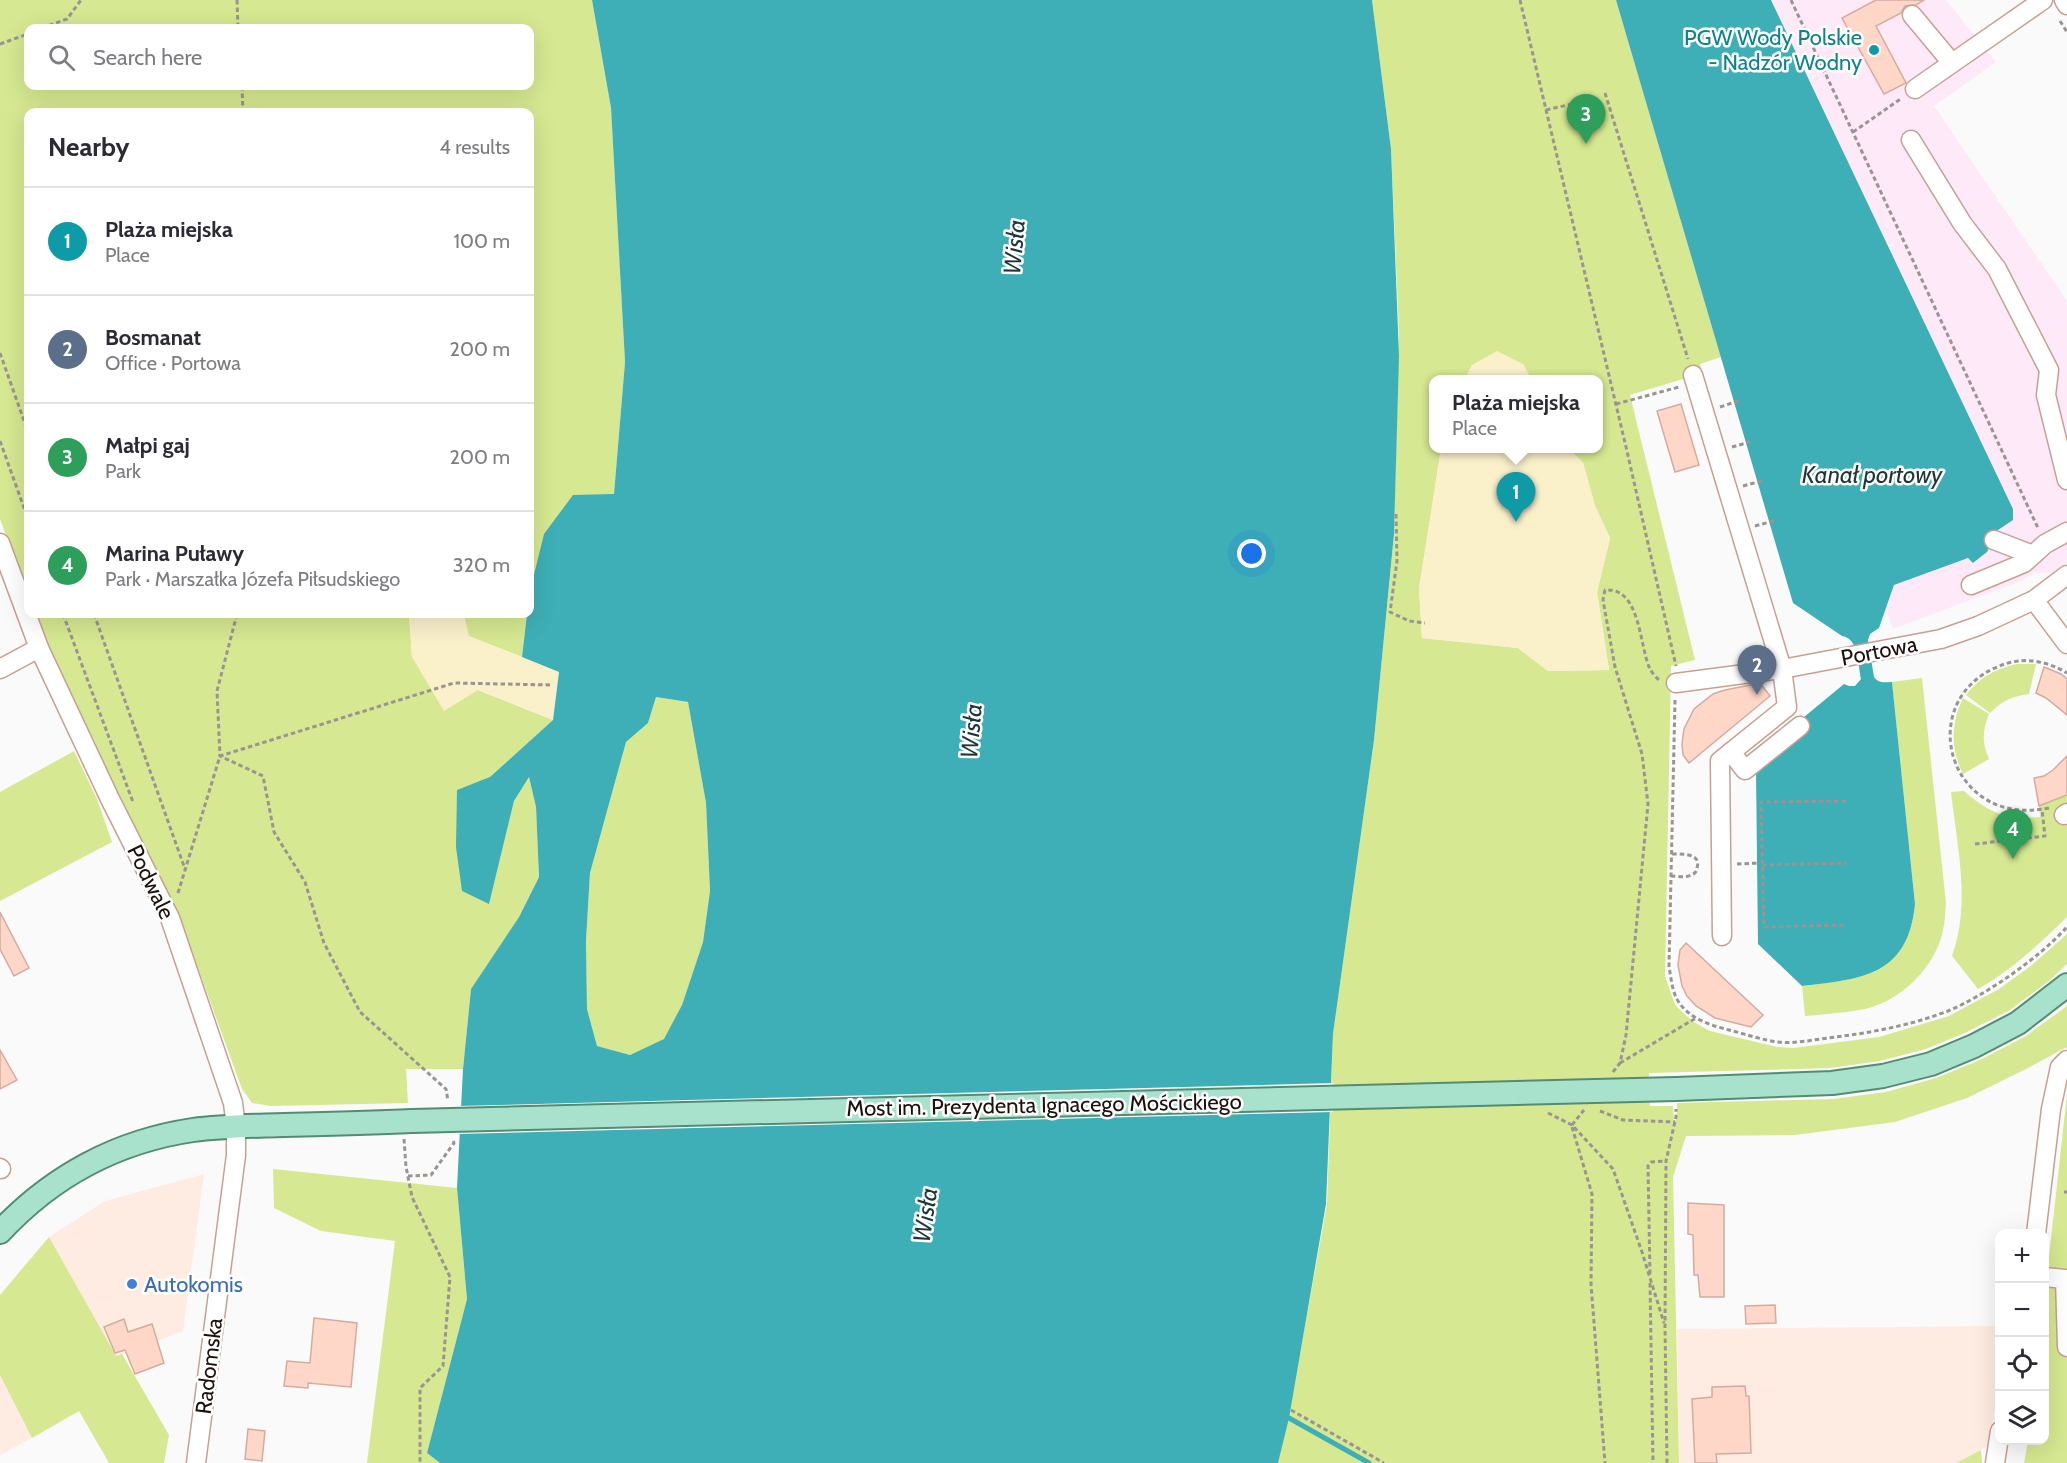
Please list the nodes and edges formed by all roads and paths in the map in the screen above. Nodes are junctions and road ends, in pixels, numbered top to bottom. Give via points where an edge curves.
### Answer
1 (81, 0) edge
2 (1520, 0) edge
3 (1791, 0) edge
4 (2043, 0) edge
5 (2064, 0) edge
6 (236, 1) edge
7 (2067, 5) edge
8 (1912, 15) dead end
9 (53, 24) edge
10 (238, 24) edge
11 (24, 35) edge
12 (0, 44) edge
13 (1952, 63) junction
14 (1915, 88) joint
15 (242, 90) edge
16 (1605, 93) dead end
17 (1572, 104) dead end
18 (243, 108) edge
19 (1546, 110) junction
20 (1853, 132) junction
21 (1911, 140) dead end
22 (0, 353) edge
23 (1694, 379) junction
24 (1741, 400) dead end
25 (1616, 405) junction
26 (1717, 408) dead end
27 (24, 421) edge
28 (0, 441) edge
29 (1753, 441) dead end
30 (1729, 448) dead end
31 (1765, 480) dead end
32 (2067, 480) edge
33 (1740, 487) dead end
34 (24, 508) edge
35 (1396, 514) dead end
36 (1777, 520) dead end
37 (1752, 527) dead end
38 (2067, 532) edge
39 (1994, 540) dead end
40 (0, 543) edge
41 (2039, 549) junction
42 (2067, 575) edge
43 (1971, 585) dead end
44 (2034, 600) junction
45 (24, 608) edge
46 (28, 618) edge
47 (64, 618) edge
48 (94, 618) edge
49 (236, 618) edge
50 (1425, 623) dead end
51 (2067, 644) edge
52 (39, 648) junction
53 (0, 669) edge
54 (1782, 669) junction
55 (2067, 673) edge
56 (1676, 683) junction
57 (552, 685) dead end
58 (1800, 726) dead end
59 (1731, 752) junction
60 (220, 756) junction
61 (1846, 801) dead end
62 (2042, 809) dead end
63 (2035, 810) dead end
64 (136, 812) dead end
65 (1976, 844) dead end
66 (1671, 854) junction
67 (1847, 862) dead end
68 (1730, 864) dead end
69 (1760, 864) junction
70 (185, 869) junction
71 (1671, 876) junction
72 (170, 918) junction
73 (1846, 925) dead end
74 (2067, 927) edge
75 (1722, 936) dead end
76 (2067, 986) edge
77 (1696, 1017) junction
78 (2067, 1060) edge
79 (1620, 1063) junction
80 (1607, 1080) dead end
81 (1588, 1106) dead end
82 (1596, 1109) dead end
83 (449, 1111) dead end
84 (1572, 1125) junction
85 (236, 1127) junction
86 (407, 1127) junction
87 (452, 1132) dead end
88 (1666, 1161) junction
89 (408, 1176) junction
90 (2036, 1229) edge
91 (0, 1232) edge
92 (2049, 1277) edge
93 (1650, 1278) junction
94 (1665, 1328) junction
95 (2067, 1347) edge
96 (1291, 1410) dead end
97 (1998, 1445) edge
98 (1995, 1461) edge
99 (196, 1463) edge
100 (420, 1463) edge
101 (1384, 1463) edge
102 (1605, 1463) edge
103 (1653, 1463) edge
104 (1667, 1463) edge

1 - 9 path via 67,19
2 - 19 path
3 - 20 path
4 - 13 street
5 - 7 street
6 - 10 path
8 - 13 street
11 - 12 path
13 - 14 street
14 - 20 path
15 - 18 path
16 - 23 path
17 - 19 path
19 - 25 path
20 - 41 path
21 - 32 street via 1962,223 1997,268 2049,370 2046,395
22 - 27 path
23 - 25 path
23 - 54 street
24 - 26 path
25 - 56 path via 1676,664
28 - 34 path
29 - 30 path
31 - 33 path
35 - 50 path via 1397,561 1390,612
36 - 37 path
38 - 41 street
39 - 41 street
40 - 45 street, Podwale
41 - 43 street via 2024,563
42 - 44 street, Portowa
44 - 51 street
44 - 54 street, Portowa via 1941,639
46 - 52 street, Podwale
47 - 64 path
48 - 70 path
49 - 60 path via 217,691
52 - 53 street
52 - 72 street, Podwale
54 - 56 street, Portowa
54 - 59 street via 1786,706
55 - 63 path via 2054,665 2028,660 2000,665 1988,670 1967,689 1954,714 1951,740 1963,779 1995,805
56 - 66 path
56 - 79 path via 1659,680 1650,669 1624,594 1605,590 1603,600 1615,667 1642,754 1648,804 1635,955
57 - 60 path via 454,683
58 - 59 street via 1745,770
59 - 75 street via 1720,761
60 - 70 path
60 - 83 path via 263,776 274,832 305,882 324,943 360,1012 446,1089
61 - 69 path via 1761,802
62 - 65 path via 2045,836
66 - 71 path
66 - 71 path via 1688,855 1698,862 1694,875
67 - 69 path
68 - 69 path
69 - 73 path via 1764,927
70 - 72 path
71 - 77 path via 1672,985 1679,1002
72 - 85 street, Podwale via 233,1103
74 - 77 path via 2029,960 1971,1000 1888,1029 1793,1043 1711,1026
76 - 86 main road, Most im. Prezydenta Ignacego Mościckiego, bridge via 2018,1023 1931,1064 1832,1083
77 - 79 path
78 - 90 street via 2060,1066 2051,1109
79 - 80 path
81 - 84 path
82 - 88 path via 1623,1120 1675,1119
84 - 93 path via 1613,1169
84 - 102 path via 1592,1194 1591,1284
85 - 86 main road
85 - 91 main road via 163,1136 104,1156 39,1194
85 - 99 street, Radomska via 236,1155
86 - 89 path
87 - 89 path via 454,1143 431,1175
88 - 93 path via 1651,1162 1648,1166
88 - 94 path
89 - 100 path via 412,1197 450,1277 443,1366 420,1388
92 - 95 street via 2065,1279
93 - 94 path
93 - 103 path
94 - 104 path
96 - 101 path
97 - 98 street

